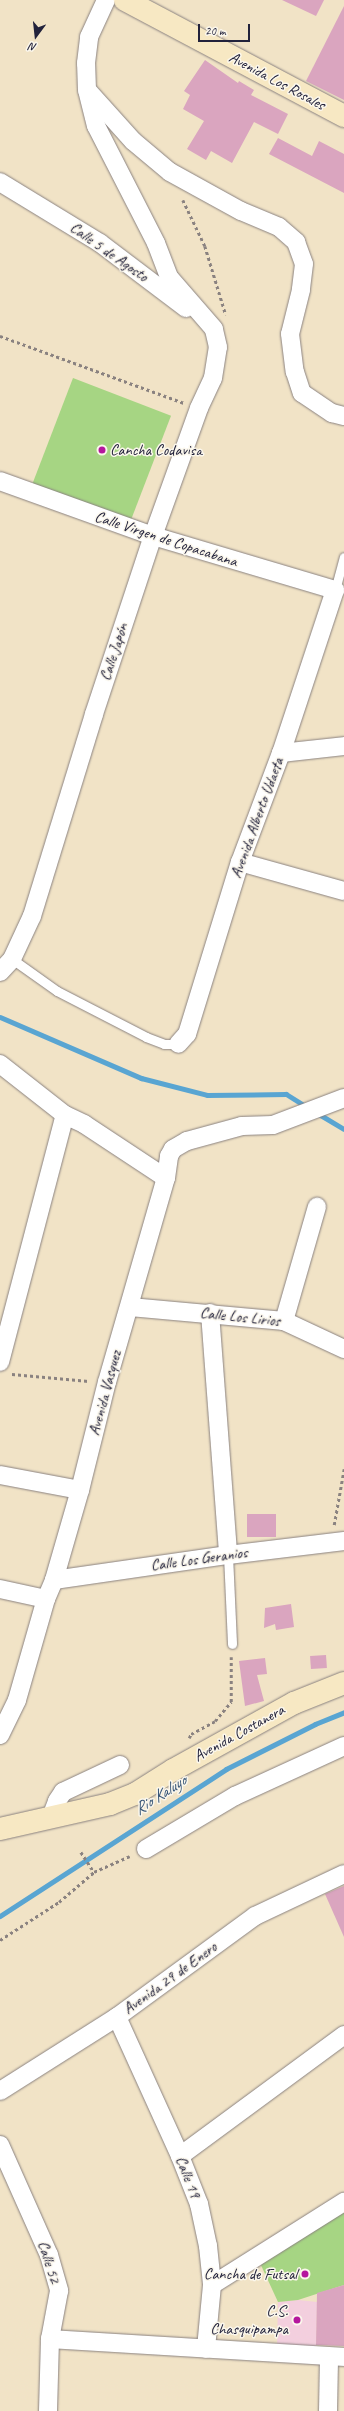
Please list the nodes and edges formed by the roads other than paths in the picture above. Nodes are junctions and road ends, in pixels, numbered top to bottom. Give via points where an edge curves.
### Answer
1 (106, 0) edge
2 (125, 0) edge
3 (87, 90) junction
4 (344, 116) edge
5 (0, 182) edge
6 (221, 324) junction
7 (344, 416) edge
8 (0, 481) edge
9 (153, 536) junction
10 (344, 557) edge
11 (335, 590) junction
12 (344, 746) edge
13 (281, 753) junction
14 (240, 862) junction
15 (344, 891) edge
16 (4, 963) edge
17 (178, 1044) joint
18 (0, 1064) edge
19 (344, 1098) edge
20 (65, 1115) junction
21 (166, 1178) junction
22 (317, 1207) dead end
23 (130, 1307) junction
24 (210, 1314) junction
25 (284, 1321) junction
26 (344, 1349) edge
27 (4, 1368) edge
28 (0, 1475) edge
29 (80, 1490) junction
30 (338, 1542) edge
31 (228, 1555) junction
32 (54, 1580) junction
33 (0, 1590) edge
34 (46, 1599) junction
35 (232, 1644) road end
36 (344, 1683) edge
37 (0, 1734) edge
38 (344, 1746) edge
39 (120, 1766) dead end
40 (51, 1817) junction
41 (0, 1829) edge
42 (146, 1849) road end
43 (344, 1874) edge
44 (117, 2017) junction
45 (344, 2035) edge
46 (0, 2092) edge
47 (0, 2145) edge
48 (180, 2156) junction
49 (344, 2202) edge
50 (212, 2285) junction
51 (50, 2339) junction
52 (206, 2349) junction
53 (337, 2357) edge
54 (48, 2411) edge
55 (328, 2411) edge

1 - 3 street via 89,37 86,63
2 - 4 main road, Avenida Los Rosales
3 - 6 street via 96,126 156,243 169,276
3 - 7 street via 133,141 170,172 241,211 279,227 296,242 304,264 302,290 290,334 295,372 302,393 332,413
5 - 6 street, Calle 5 de Agosto via 100,243
6 - 9 street, Calle Japón via 213,378 199,408
8 - 9 street, Calle Virgen de Copacabana
9 - 11 street, Calle Virgen de Copacabana
9 - 16 street, Calle Japón via 94,714 32,916
10 - 11 lane
11 - 13 street, Avenida Alberto Udaeta
12 - 13 street
13 - 14 street, Avenida Alberto Udaeta
14 - 15 street
14 - 17 street, Avenida Alberto Udaeta via 187,1034
16 - 17 lane via 146,1037 164,1044
18 - 20 street
19 - 21 street, Avenida Vasquez via 273,1125 242,1126 188,1141 173,1149 169,1156
20 - 21 street via 84,1124
20 - 27 street
21 - 23 street, Avenida Vasquez
22 - 25 street
23 - 24 street, Calle Los Lirios
23 - 29 street, Avenida Vasquez via 107,1382
24 - 25 street, Calle Los Lirios
24 - 31 street
25 - 26 street, Calle Los Lirios
28 - 29 street
29 - 32 street, Avenida Vasquez
30 - 31 street, Calle Los Geranios
31 - 32 street, Calle Los Geranios
31 - 35 lane
32 - 34 street, Avenida Vasquez
33 - 34 street
34 - 37 street, Avenida Vasquez via 16,1700
36 - 40 main road, Avenida Costanera via 294,1703 135,1794 110,1804
38 - 42 street via 235,1796
39 - 40 street via 63,1792
40 - 41 main road, Avenida Costanera
43 - 44 street, Avenida 29 de Enero via 255,1916
44 - 46 street, Avenida 29 de Enero
44 - 48 street, Calle 19
45 - 48 street
47 - 51 street, Calle 52 via 49,2256 59,2291
48 - 50 street, Calle 19 via 199,2204 208,2246
49 - 50 street
50 - 52 street, Calle 19
51 - 52 street
51 - 54 street, Calle 52
52 - 53 street
53 - 55 street

